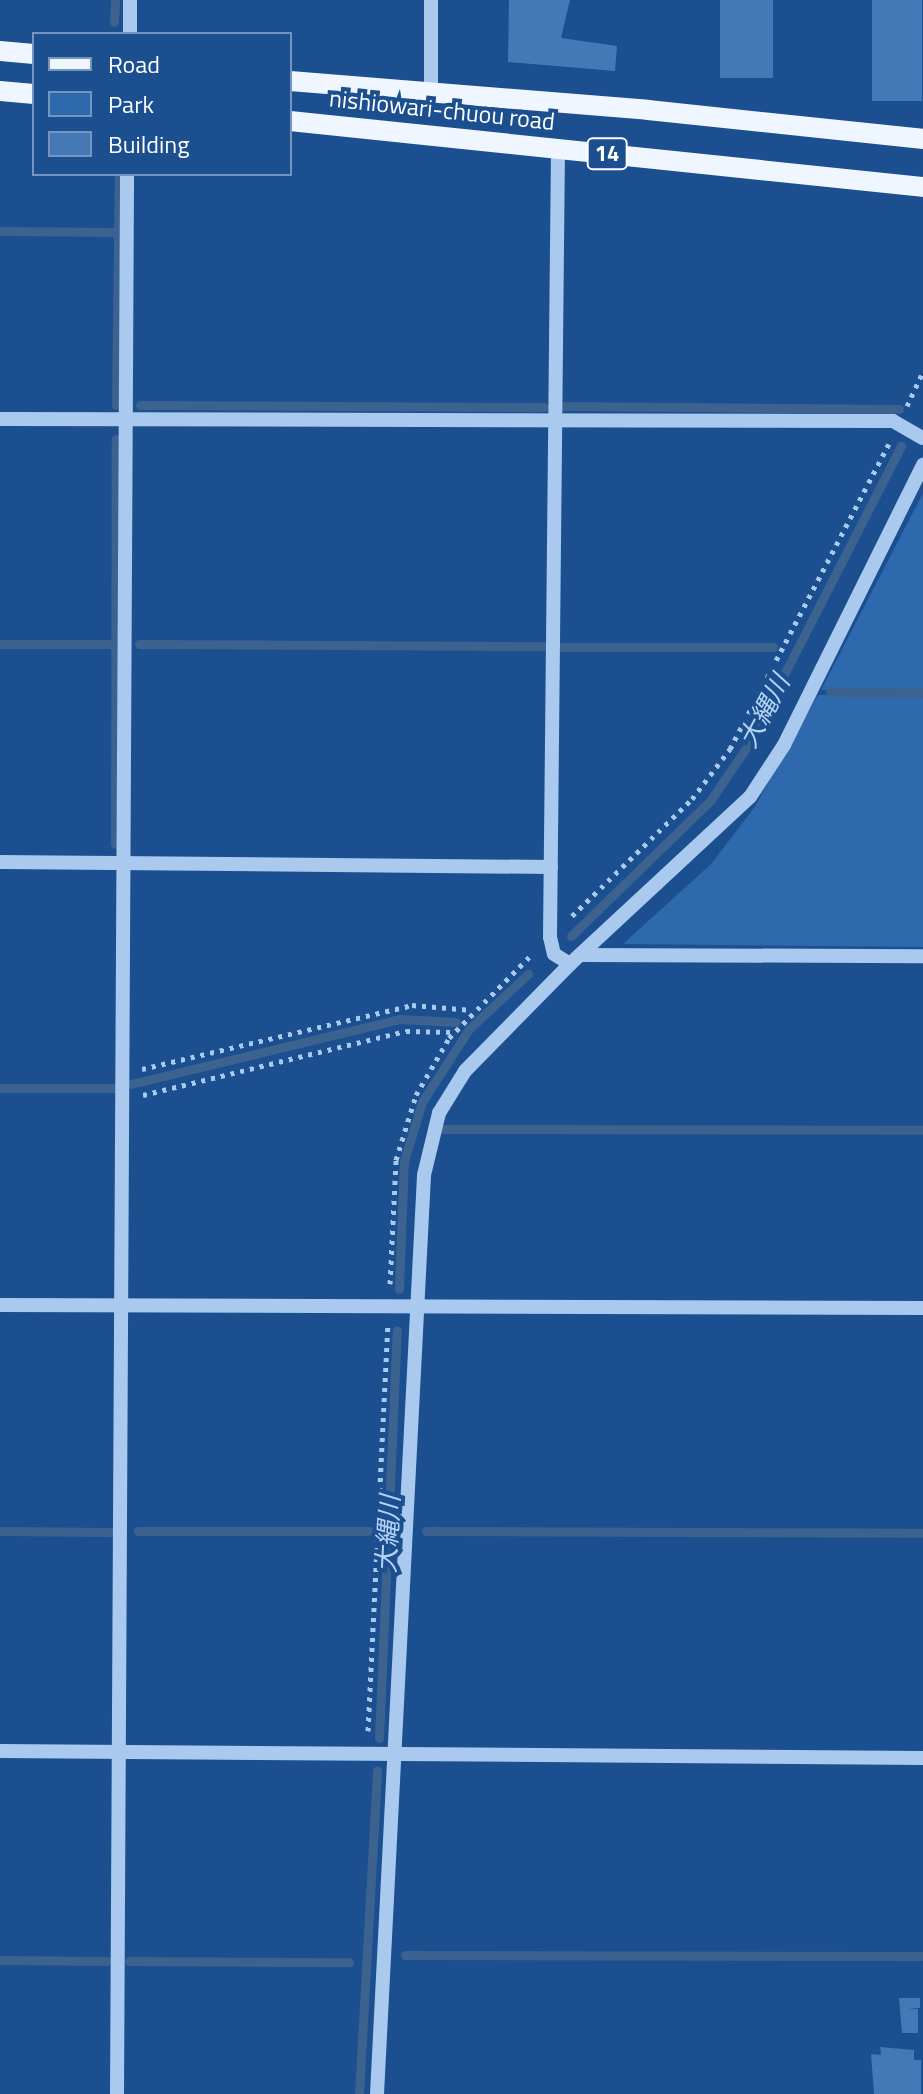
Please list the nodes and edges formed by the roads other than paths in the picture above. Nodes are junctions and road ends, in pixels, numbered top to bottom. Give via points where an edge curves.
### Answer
1 (130, 0) edge
2 (431, 0) edge
3 (130, 32) edge
4 (0, 51) edge
5 (32, 54) edge
6 (292, 81) edge
7 (0, 91) edge
8 (32, 94) edge
9 (431, 96) junction
10 (292, 121) edge
11 (923, 139) edge
12 (558, 148) junction
13 (127, 176) edge
14 (923, 187) edge
15 (0, 419) edge
16 (553, 419) junction
17 (127, 420) junction
18 (923, 438) edge
19 (923, 465) edge
20 (0, 862) edge
21 (126, 863) junction
22 (551, 867) junction
23 (923, 956) edge
24 (576, 959) junction
25 (0, 1305) edge
26 (123, 1305) junction
27 (417, 1305) junction
28 (923, 1308) edge
29 (0, 1751) edge
30 (119, 1751) junction
31 (397, 1752) junction
32 (923, 1758) edge
33 (117, 2094) edge
34 (377, 2094) edge

1 - 3 street
2 - 9 street
4 - 5 main road
6 - 9 main road, nishiowari-chuou road / 14
7 - 8 main road
9 - 11 main road, nishiowari-chuou road / 14 via 648,110
10 - 12 main road, nishiowari-chuou road / 14
12 - 14 main road, nishiowari-chuou road / 14
12 - 16 street
13 - 17 street
15 - 17 street
16 - 17 street
16 - 18 street via 899,424
16 - 22 street
17 - 21 street
19 - 24 street via 784,745 750,797
20 - 21 street
21 - 22 street
21 - 26 street
22 - 24 street via 554,954
23 - 24 street
24 - 27 street via 465,1071 439,1113 424,1175
25 - 26 street
26 - 27 street
26 - 30 street
27 - 28 street
27 - 31 street
29 - 30 street
30 - 31 street
30 - 33 street
31 - 32 street
31 - 34 street

